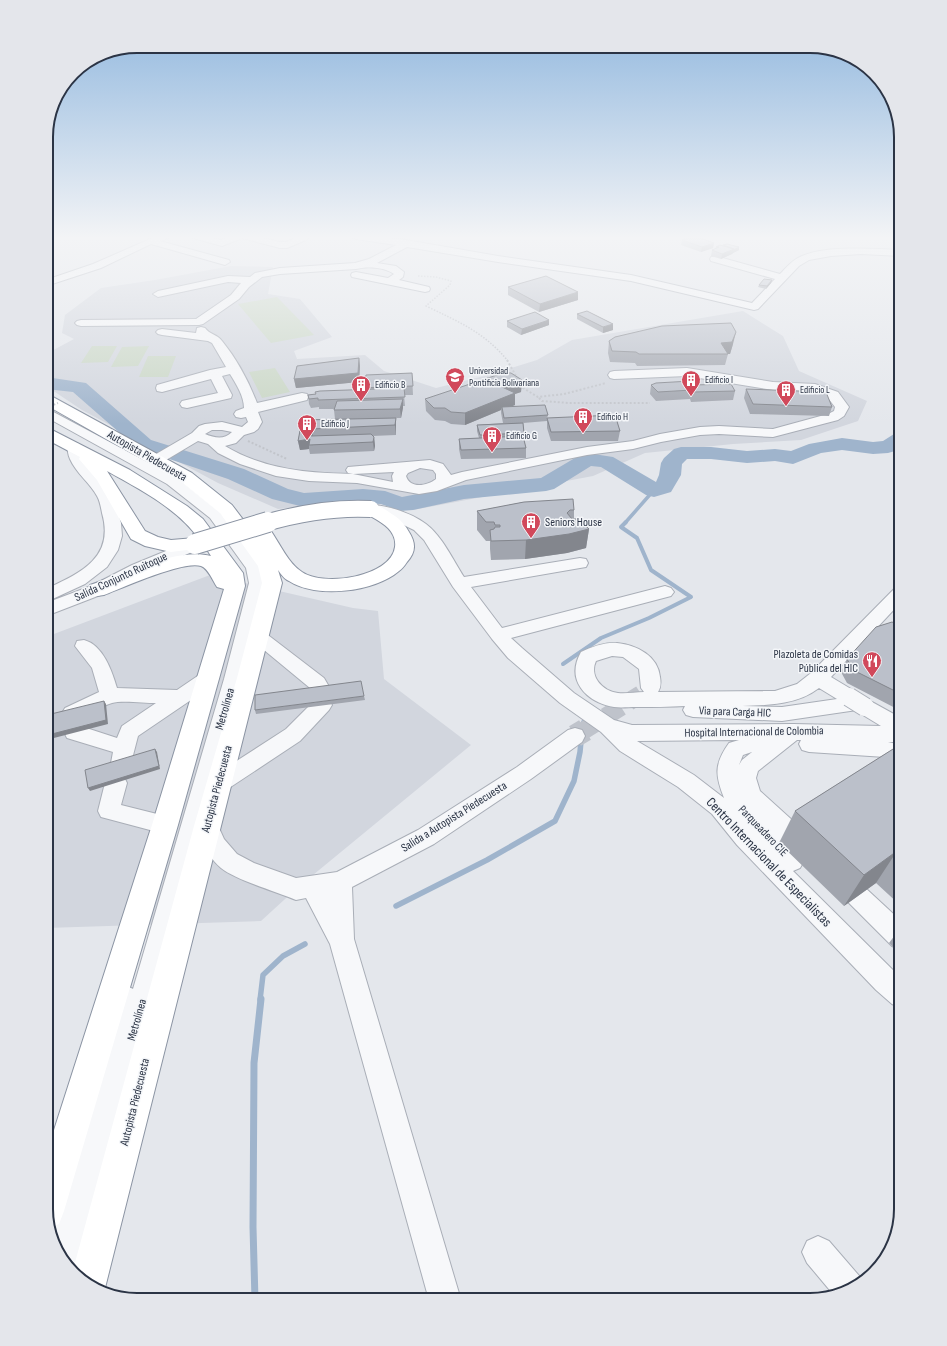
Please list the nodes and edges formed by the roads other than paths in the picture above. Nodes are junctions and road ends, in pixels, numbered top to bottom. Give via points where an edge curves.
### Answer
1 (231, 299) edge
2 (719, 299) edge
3 (762, 299) edge
4 (105, 315) dead end
5 (174, 322) junction
6 (199, 322) junction
7 (81, 324) junction
8 (163, 332) junction
9 (209, 338) junction
10 (234, 369) junction
11 (617, 374) road end
12 (218, 379) junction
13 (162, 388) dead end
14 (177, 396) dead end
15 (302, 397) dead end
16 (53, 402) edge
17 (187, 404) dead end
18 (251, 410) junction
19 (53, 416) edge
20 (53, 424) edge
21 (234, 433) junction
22 (53, 436) edge
23 (197, 436) junction
24 (213, 441) junction
25 (74, 447) junction
26 (161, 457) junction
27 (434, 465) junction
28 (406, 467) junction
29 (513, 467) junction
30 (439, 485) junction
31 (409, 488) junction
32 (226, 509) junction
33 (371, 509) junction
34 (195, 544) junction
35 (580, 563) dead end
36 (460, 583) junction
37 (97, 590) junction
38 (665, 592) dead end
39 (53, 593) edge
40 (233, 597) junction
41 (894, 599) edge
42 (53, 607) edge
43 (498, 634) junction
44 (258, 636) junction
45 (84, 646) dead end
46 (209, 678) junction
47 (818, 678) junction
48 (651, 688) dead end
49 (110, 695) junction
50 (182, 696) junction
51 (615, 700) junction
52 (867, 706) junction
53 (894, 723) edge
54 (608, 727) junction
55 (894, 728) edge
56 (575, 736) tunnel mouth
57 (783, 736) junction
58 (756, 738) junction
59 (627, 745) junction
60 (894, 751) edge
61 (121, 765) junction
62 (218, 784) junction
63 (165, 825) junction
64 (207, 826) junction
65 (792, 860) dead end
66 (340, 882) junction
67 (312, 886) junction
68 (894, 931) edge
69 (342, 942) junction
70 (894, 989) edge
71 (53, 1188) edge
72 (59, 1241) edge
73 (818, 1252) dead end
74 (69, 1259) edge
75 (90, 1279) edge
76 (846, 1285) edge
77 (443, 1293) edge

1 - 6 street
2 - 3 street via 754,307
4 - 7 street via 88,315
5 - 6 street
5 - 7 street
5 - 8 street
6 - 9 street via 202,334
7 - 8 street via 78,331 83,333
8 - 9 street
9 - 10 street via 216,341
10 - 12 street
10 - 18 street via 252,405
11 - 29 street via 687,372 745,382 815,388 832,395 842,407 839,413 833,416 774,433 700,431
12 - 13 street
12 - 14 street
12 - 17 street via 226,394
15 - 18 street
16 - 26 highway, Autopista Piedecuesta
18 - 21 street via 234,418
19 - 74 street, Metrolínea via 172,481 215,515 254,567 258,583
20 - 72 street, Metrolínea via 165,485 207,518 245,570 248,586
21 - 23 street via 223,426 206,428
21 - 24 street
21 - 28 street via 249,449 279,461 313,468 368,470
22 - 25 highway
23 - 24 street
23 - 26 street
24 - 31 street via 216,447 247,462 286,474 354,479
25 - 34 highway via 104,478 138,535 152,542 171,546
25 - 39 street via 77,459 105,496 114,536 110,550 101,563 79,580
25 - 40 highway via 154,491 197,523 233,573
26 - 32 highway, Autopista Piedecuesta
27 - 28 street via 419,464
27 - 29 street
27 - 30 street via 444,474
28 - 31 street via 398,476 402,485
29 - 30 street via 462,476
30 - 31 street via 424,489
32 - 33 highway via 263,533 293,575 317,584 342,586 379,576 391,569 402,556 406,544 404,533 385,515
32 - 44 highway, Autopista Piedecuesta via 267,565 272,583
33 - 34 highway, bridge via 352,507 316,510
33 - 36 street via 389,512 420,527 430,537
34 - 37 street, Salida Conjunto Ruitoque
35 - 36 street
36 - 43 street
37 - 40 highway via 178,562 197,559 212,565
37 - 42 street, Salida Conjunto Ruitoque
38 - 43 street
40 - 46 highway
41 - 47 street
43 - 54 street via 515,653 567,698
44 - 62 highway, Autopista Piedecuesta
44 - 62 street via 317,683 321,698 293,735
45 - 49 street via 101,666
46 - 50 street
46 - 63 highway
47 - 51 street via 804,690 775,698
47 - 52 street
48 - 51 street via 651,676 647,665 640,658 616,649 600,651 588,657 584,670 588,683 600,694
49 - 50 street
49 - 61 street via 73,722
50 - 61 street via 129,732
51 - 52 street, Via para Carga HIC via 641,706 735,713 782,714
52 - 53 street
52 - 55 street, Hospital Internacional de Colombia
52 - 57 street, Hospital Internacional de Colombia
54 - 58 street, Hospital Internacional de Colombia via 632,733
54 - 59 street, Centro Internacional de Especialistas
56 - 66 street, Salida a Autopista Piedecuesta via 524,773 426,837
57 - 58 street
57 - 60 street via 828,745
57 - 68 street via 749,766 745,778 751,796
58 - 59 street
58 - 65 street, Parqueadero CIE via 736,749 730,758 727,772 730,786 736,802
59 - 70 street, Centro Internacional de Especialistas via 686,781 720,808 761,854
61 - 63 street via 109,811
62 - 64 highway, Autopista Piedecuesta
63 - 71 highway
64 - 67 street, Salida a Autopista Piedecuesta via 216,846 229,860 246,870 296,888
64 - 75 highway, Autopista Piedecuesta
66 - 67 street, Salida a Autopista Piedecuesta
66 - 69 street
67 - 69 street
69 - 77 street
73 - 76 street

